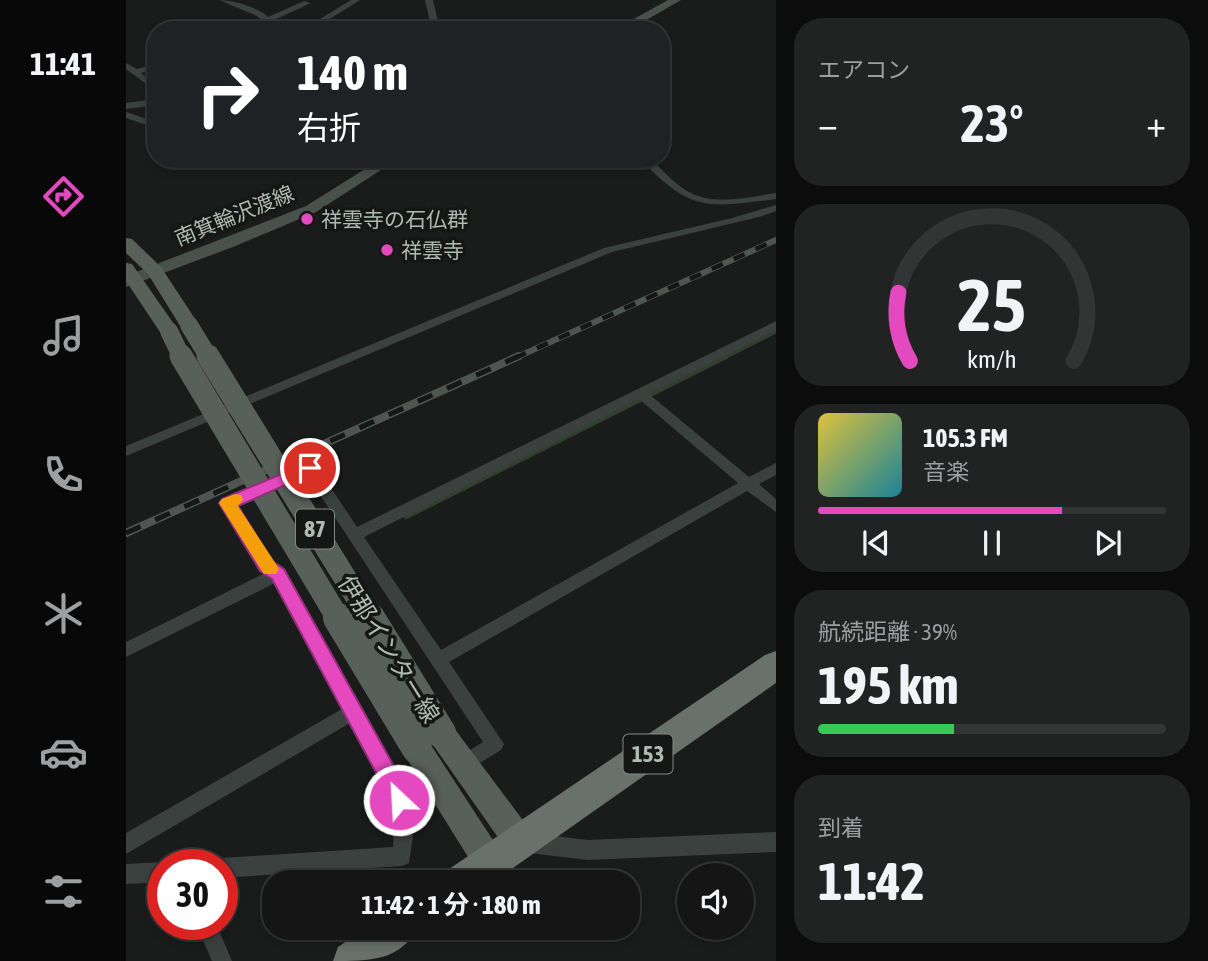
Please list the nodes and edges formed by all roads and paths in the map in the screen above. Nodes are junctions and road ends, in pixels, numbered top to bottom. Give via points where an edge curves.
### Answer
1 (223, 0) edge
2 (356, 0) edge
3 (429, 0) edge
4 (676, 0) edge
5 (306, 3) dead end
6 (267, 21) edge
7 (277, 21) edge
8 (321, 21) edge
9 (433, 21) edge
10 (638, 21) edge
11 (126, 65) edge
12 (147, 69) edge
13 (137, 72) junction
14 (147, 81) edge
15 (147, 103) edge
16 (126, 106) edge
17 (126, 115) edge
18 (147, 122) edge
19 (377, 168) edge
20 (655, 168) edge
21 (776, 196) edge
22 (776, 208) edge
23 (126, 243) edge
24 (155, 271) junction
25 (129, 276) edge
26 (776, 325) edge
27 (179, 328) junction
28 (644, 396) junction
29 (126, 451) edge
30 (776, 468) edge
31 (749, 484) junction
32 (776, 507) edge
33 (356, 534) junction
34 (278, 574) junction
35 (126, 650) edge
36 (440, 659) junction
37 (776, 665) edge
38 (353, 712) junction
39 (449, 772) junction
40 (399, 800) junction
41 (520, 842) junction
42 (776, 842) edge
43 (126, 844) edge
44 (238, 867) edge
45 (474, 870) edge
46 (478, 870) edge
47 (147, 873) edge
48 (126, 874) edge
49 (213, 940) edge
50 (381, 940) edge
51 (222, 961) edge
52 (352, 961) edge

1 - 6 street
2 - 8 street
3 - 9 street
4 - 10 main road
5 - 7 street
11 - 13 street
12 - 13 street
13 - 14 street
15 - 16 street
17 - 18 street
19 - 24 main road, 南箕輪沢渡線 via 311,209
20 - 21 street via 697,198 720,201
22 - 29 street via 696,230 649,236 608,250
23 - 24 main road, 伊那インター線 / 87
24 - 25 main road, 南箕輪沢渡線
24 - 27 main road, 伊那インター線 / 87
25 - 27 main road, 伊那インター線 / 87
26 - 28 street
27 - 39 main road, 伊那インター線 / 87, bridge via 187,367
28 - 31 street
28 - 33 street
30 - 31 street
31 - 32 street
31 - 36 street
33 - 34 street via 310,468 228,503 266,566
33 - 36 street
34 - 35 street
34 - 38 street
36 - 39 street via 495,744
37 - 41 highway, 153
38 - 40 street
38 - 43 street
39 - 40 street
39 - 41 main road, 伊那インター線 / 87
39 - 45 main road, 伊那インター線 / 87
40 - 44 street via 405,836 402,856
41 - 42 street via 588,850
41 - 46 highway, 153
47 - 48 street
49 - 51 street
50 - 52 highway

